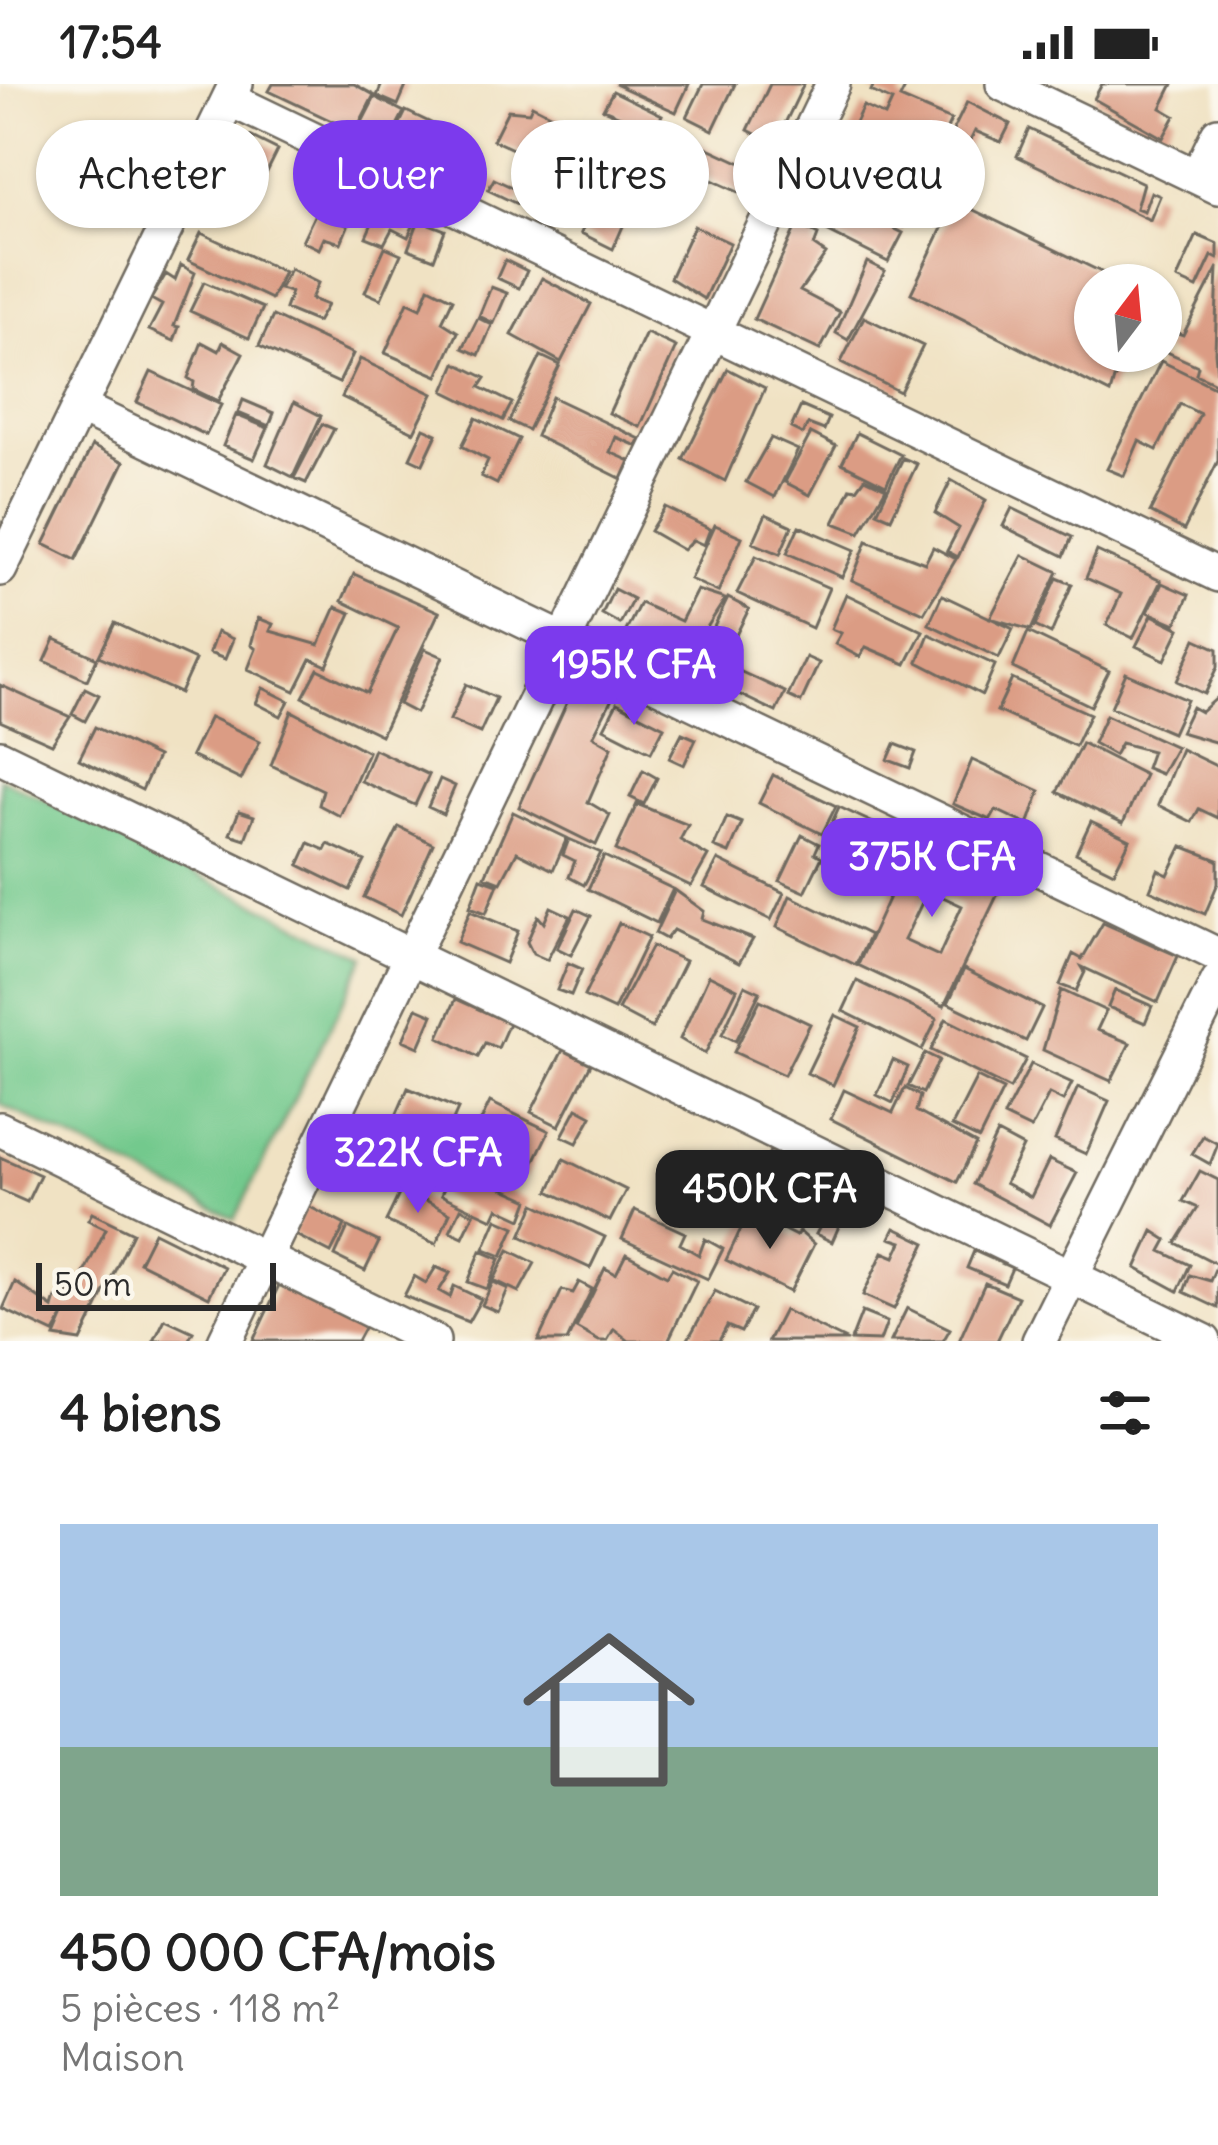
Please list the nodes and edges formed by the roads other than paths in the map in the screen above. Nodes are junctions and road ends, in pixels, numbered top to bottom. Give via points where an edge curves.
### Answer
1 (833, 84) edge
2 (1003, 84) edge
3 (232, 92) edge
4 (1218, 134) edge
5 (1208, 182) edge
6 (713, 332) junction
7 (79, 407) junction
8 (0, 569) edge
9 (1218, 575) edge
10 (564, 640) junction
11 (0, 757) edge
12 (411, 956) junction
13 (1218, 956) edge
14 (1218, 982) edge
15 (0, 1129) edge
16 (265, 1259) junction
17 (1071, 1276) junction
18 (225, 1341) edge
19 (433, 1341) edge
20 (1039, 1341) edge
21 (1204, 1341) edge

1 - 6 street
2 - 5 street
3 - 6 street
3 - 7 street
4 - 5 street
6 - 9 street
6 - 10 street
7 - 8 street
7 - 10 street
10 - 12 street
10 - 13 street
11 - 12 street
12 - 16 street
12 - 17 street
14 - 17 street
15 - 16 street
16 - 18 street
16 - 19 street
17 - 20 street
17 - 21 street

